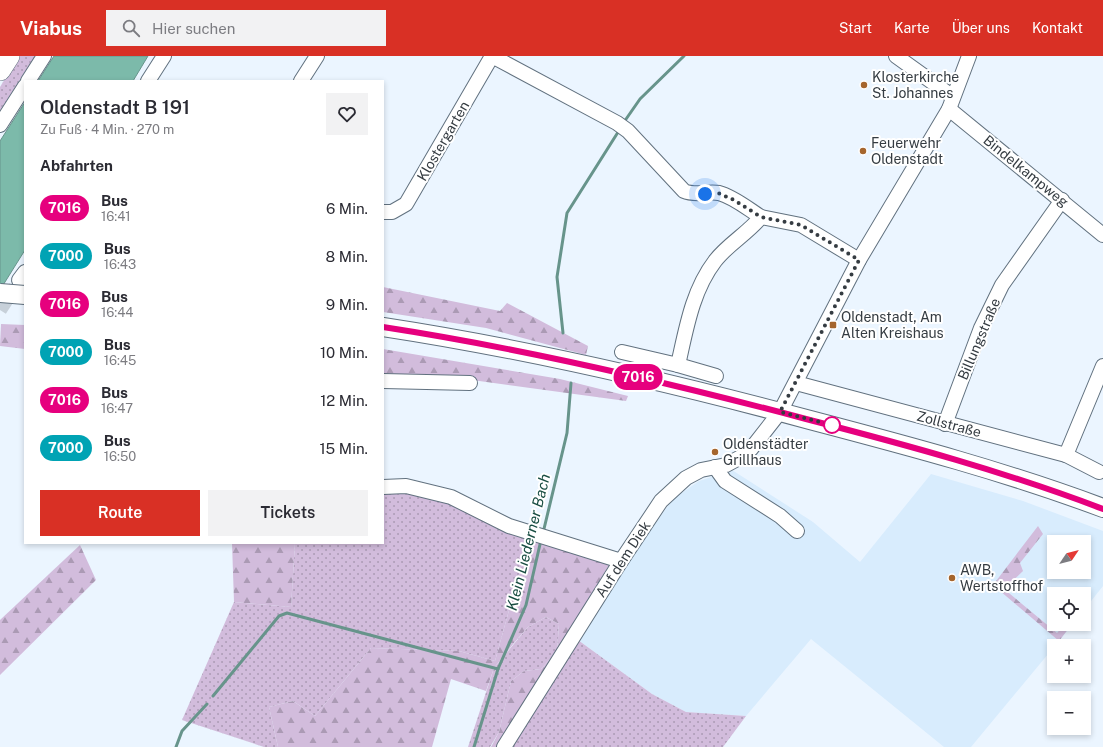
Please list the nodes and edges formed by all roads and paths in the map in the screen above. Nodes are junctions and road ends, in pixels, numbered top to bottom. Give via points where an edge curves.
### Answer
1 (9, 56) edge
2 (44, 56) edge
3 (164, 56) edge
4 (317, 56) edge
5 (492, 56) edge
6 (896, 56) edge
7 (969, 56) edge
8 (0, 70) edge
9 (29, 80) edge
10 (149, 80) edge
11 (302, 80) edge
12 (24, 88) edge
13 (951, 103) junction
14 (0, 125) edge
15 (1062, 200) junction
16 (384, 212) edge
17 (761, 217) junction
18 (1103, 235) edge
19 (859, 260) junction
20 (23, 282) edge
21 (0, 293) tunnel mouth
22 (384, 327) edge
23 (622, 352) dead end
24 (678, 365) junction
25 (1103, 366) edge
26 (716, 376) dead end
27 (384, 381) edge
28 (470, 383) dead end
29 (796, 383) junction
30 (780, 412) junction
31 (945, 424) junction
32 (1066, 455) junction
33 (715, 467) junction
34 (1099, 472) dead end
35 (384, 487) edge
36 (1103, 508) edge
37 (797, 531) dead end
38 (621, 560) junction
39 (504, 747) edge

1 - 8 highway
2 - 9 street
3 - 10 street
4 - 11 street
5 - 16 street, Klostergarten via 406,204 392,212
5 - 17 street via 622,127 684,191 691,194 718,193
6 - 13 street, Bindelkampweg
7 - 13 street, Auf dem Diek
12 - 14 street
13 - 15 street, Bindelkampweg
13 - 19 street, Auf dem Diek
15 - 18 street, Bindelkampweg
15 - 31 street, Billungstraße via 1002,286 981,328
17 - 19 street via 801,225
17 - 24 street via 714,262 701,285 691,311
19 - 29 street, Auf dem Diek via 811,349
20 - 21 main road, bridge
22 - 30 main road via 460,339 582,364
23 - 24 street
24 - 26 street
25 - 32 street
27 - 28 street
29 - 30 street, Auf dem Diek
29 - 31 street, Zollstraße
30 - 33 street, Auf dem Diek via 751,449 739,458
30 - 36 main road via 961,460
31 - 32 street, Zollstraße
32 - 34 street, Zollstraße
33 - 37 street via 724,481 769,509
33 - 38 street, Auf dem Diek via 701,470 686,478 661,501
35 - 38 street via 406,486 451,497 509,526
38 - 39 street, Auf dem Diek

